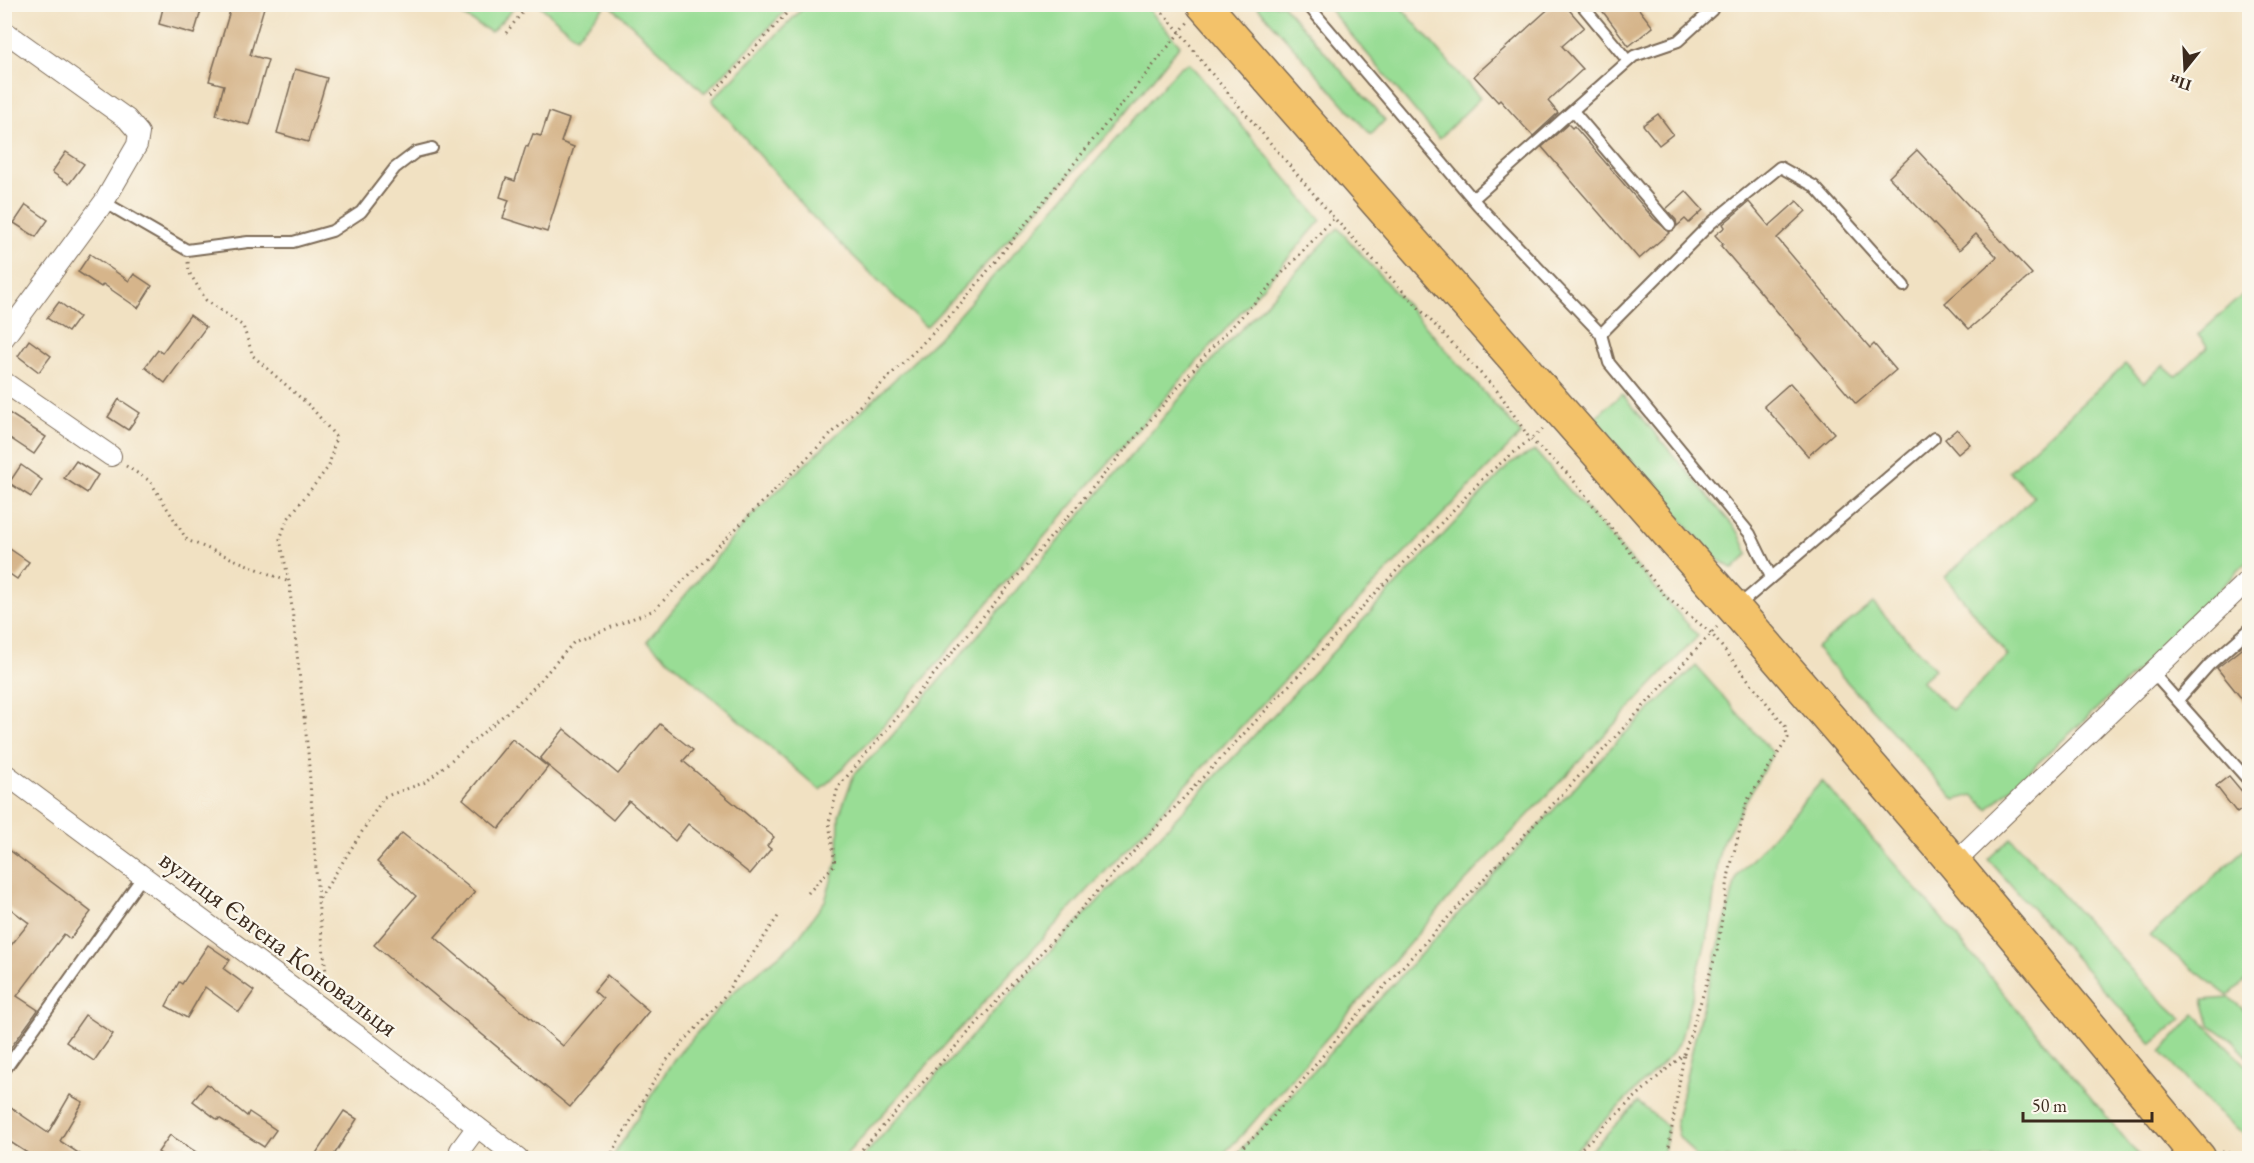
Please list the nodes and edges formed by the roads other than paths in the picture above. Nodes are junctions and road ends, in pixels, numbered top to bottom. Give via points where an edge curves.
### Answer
1 (1307, 4) edge
2 (1581, 4) edge
3 (1199, 9) edge
4 (1712, 10) dead end
5 (4, 31) edge
6 (1628, 61) junction
7 (1573, 111) junction
8 (432, 148) dead end
9 (1473, 199) junction
10 (104, 202) junction
11 (1670, 225) dead end
12 (1904, 286) dead end
13 (1601, 334) junction
14 (4, 338) edge
15 (4, 382) edge
16 (1934, 438) dead end
17 (111, 456) road end
18 (1772, 577) junction
19 (2250, 578) edge
20 (1735, 609) junction
21 (2250, 629) edge
22 (2152, 672) junction
23 (2178, 700) junction
24 (4, 774) edge
25 (2250, 782) edge
26 (1954, 863) junction
27 (143, 876) junction
28 (4, 1071) edge
29 (477, 1127) junction
30 (460, 1150) dead end
31 (518, 1158) edge
32 (2199, 1158) edge

1 - 9 lane
2 - 6 lane
3 - 20 highway
4 - 6 lane via 1678,41
5 - 10 street via 127,119 139,133 137,145
6 - 7 lane
7 - 9 lane
7 - 11 lane
8 - 10 lane via 416,152 395,168 361,212 332,231 293,242 248,242 187,250
9 - 13 lane
10 - 14 street
12 - 13 lane via 1814,186 1780,167 1711,223
13 - 18 lane via 1609,363 1750,534
15 - 17 street
16 - 18 lane
18 - 20 lane
19 - 22 street
20 - 26 highway
21 - 23 lane via 2208,665
22 - 23 lane
22 - 26 street
23 - 25 lane
24 - 27 street, вулиця Євгена Коновальця
26 - 32 highway
27 - 28 lane
27 - 29 street, вулиця Євгена Коновальця
29 - 30 street
29 - 31 street, вулиця Євгена Коновальця

